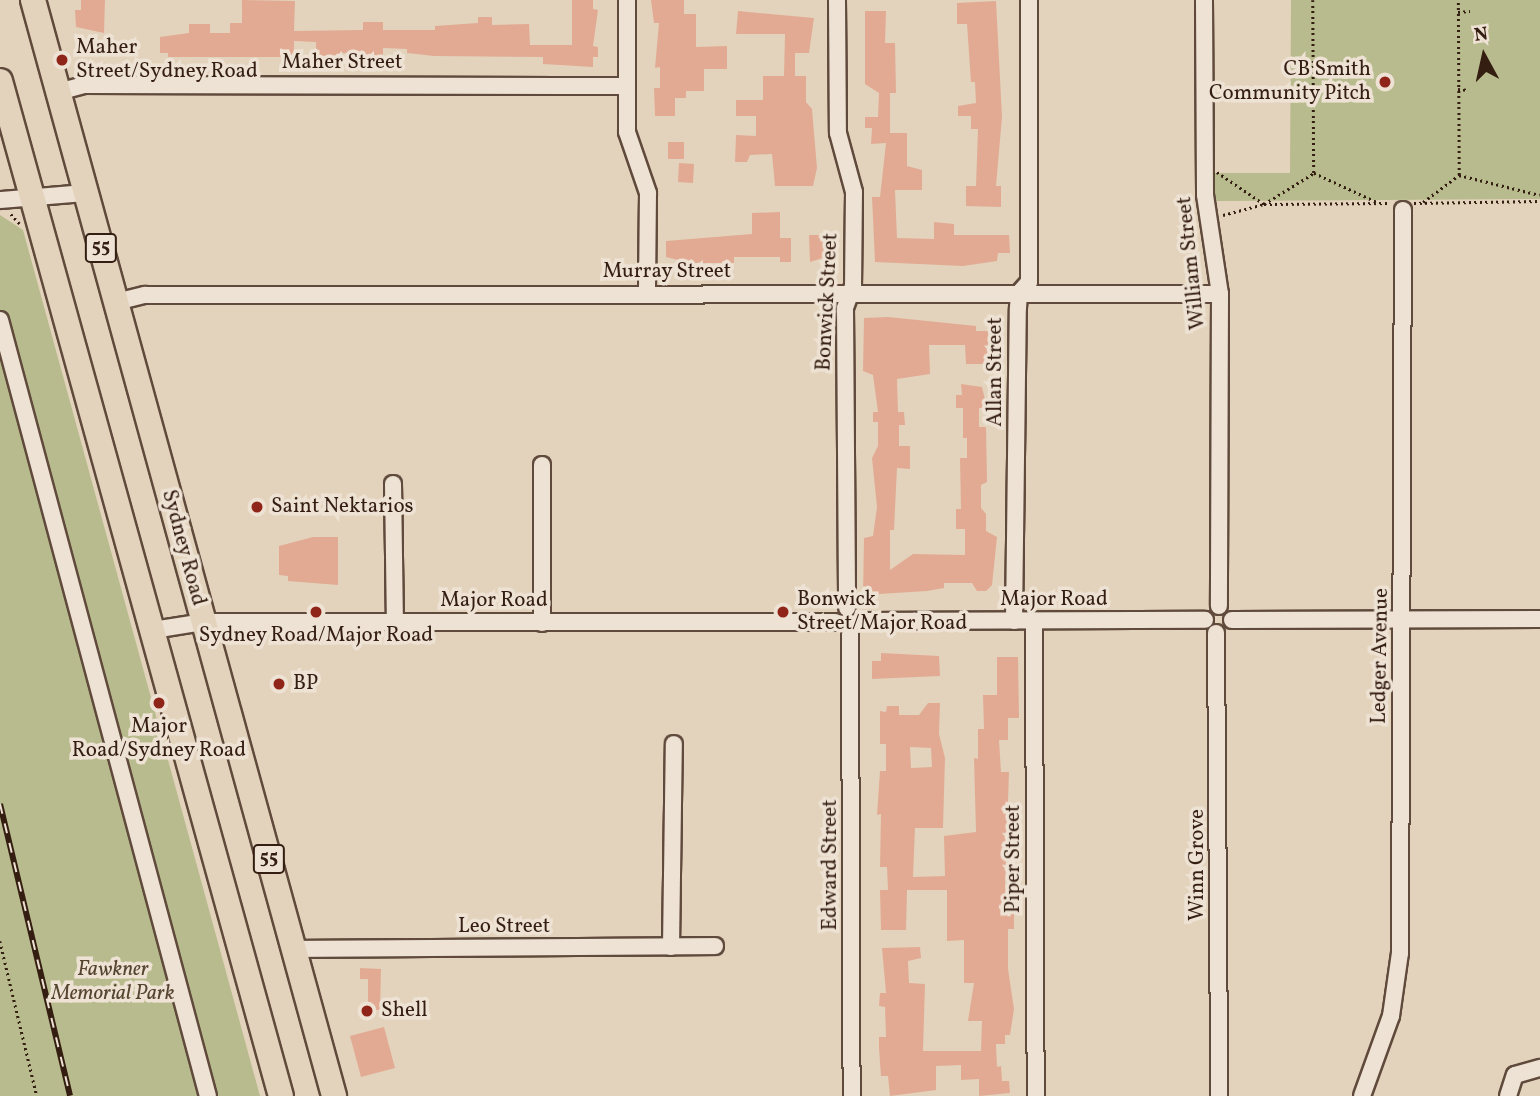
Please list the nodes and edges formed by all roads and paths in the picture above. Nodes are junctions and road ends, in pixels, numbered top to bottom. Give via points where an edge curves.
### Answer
1 (33, 0) edge
2 (627, 0) edge
3 (837, 0) edge
4 (1029, 0) edge
5 (1205, 0) edge
6 (1313, 0) edge
7 (1458, 0) edge
8 (1470, 11) dead end
9 (1458, 12) junction
10 (0, 81) edge
11 (627, 86) junction
12 (1458, 89) junction
13 (1469, 90) dead end
14 (58, 92) junction
15 (1205, 167) junction
16 (1314, 173) junction
17 (1459, 175) junction
18 (86, 193) junction
19 (1540, 195) edge
20 (0, 200) edge
21 (33, 200) junction
22 (1540, 201) edge
23 (1423, 202) junction
24 (1379, 203) junction
25 (1264, 204) junction
26 (1400, 205) junction
27 (1206, 218) junction
28 (647, 292) junction
29 (1019, 293) junction
30 (1220, 294) junction
31 (848, 295) junction
32 (116, 302) junction
33 (0, 320) edge
34 (541, 465) dead end
35 (393, 484) dead end
36 (1219, 606) junction
37 (847, 608) junction
38 (1205, 620) junction
39 (1232, 620) junction
40 (1401, 620) junction
41 (1540, 620) edge
42 (862, 621) junction
43 (1014, 621) junction
44 (1034, 621) junction
45 (204, 622) junction
46 (395, 622) junction
47 (542, 622) junction
48 (835, 622) junction
49 (153, 630) junction
50 (1216, 633) junction
51 (850, 634) junction
52 (674, 744) dead end
53 (0, 941) edge
54 (715, 946) dead end
55 (671, 947) junction
56 (294, 949) junction
57 (1540, 1068) edge
58 (37, 1096) edge
59 (208, 1096) edge
60 (281, 1096) edge
61 (334, 1096) edge
62 (852, 1096) edge
63 (1036, 1096) edge
64 (1219, 1096) edge
65 (1362, 1096) edge
66 (1508, 1096) edge

1 - 14 highway, Sydney Road / 55
2 - 11 street
3 - 31 street, Bonwick Street via 838,134 854,192 853,286
4 - 29 street, Allan Street via 1029,282
5 - 15 street, William Street
6 - 16 path
7 - 9 path
8 - 9 path
9 - 12 path
10 - 21 highway, 55
11 - 14 street, Maher Street via 97,85
11 - 28 street via 627,132 648,193
12 - 13 path
12 - 17 path
14 - 18 highway, Sydney Road / 55
15 - 25 path
15 - 27 street, William Street
16 - 24 path
16 - 25 path
17 - 19 path
17 - 23 path
18 - 21 street
18 - 32 highway, Sydney Road / 55
20 - 21 street
21 - 49 highway, 55
22 - 23 path
23 - 26 path
24 - 25 path
24 - 26 path
25 - 27 path
26 - 40 street, Ledger Avenue
27 - 30 street, William Street
28 - 31 street, Murray Street
28 - 32 street, Murray Street via 145,295
29 - 30 street, Murray Street
29 - 31 street, Murray Street
29 - 43 street, Allan Street
30 - 36 street, William Street
31 - 37 street, Bonwick Street
32 - 45 highway, Sydney Road / 55
33 - 59 street
34 - 47 street
35 - 46 street
36 - 38 street via 1209,610
36 - 39 street via 1228,610
37 - 42 street via 857,611
37 - 48 street via 839,611
38 - 44 street, Major Road
38 - 50 street
39 - 40 street
39 - 50 street via 1226,631
40 - 41 street
40 - 65 street, Ledger Avenue via 1400,953 1391,1016
42 - 43 street, Major Road
42 - 51 street
43 - 44 street, Major Road
44 - 63 street, Piper Street
45 - 46 street, Major Road
45 - 49 street, Major Road
45 - 56 highway, Sydney Road / 55
46 - 47 street, Major Road
47 - 48 street, Major Road
48 - 51 street via 842,633
49 - 60 highway, 55
50 - 64 street, Winn Grove
51 - 62 street, Edward Street
52 - 55 street
53 - 58 path
54 - 55 street, Leo Street
55 - 56 street, Leo Street
56 - 61 highway, Sydney Road / 55
57 - 66 street via 1515,1074

